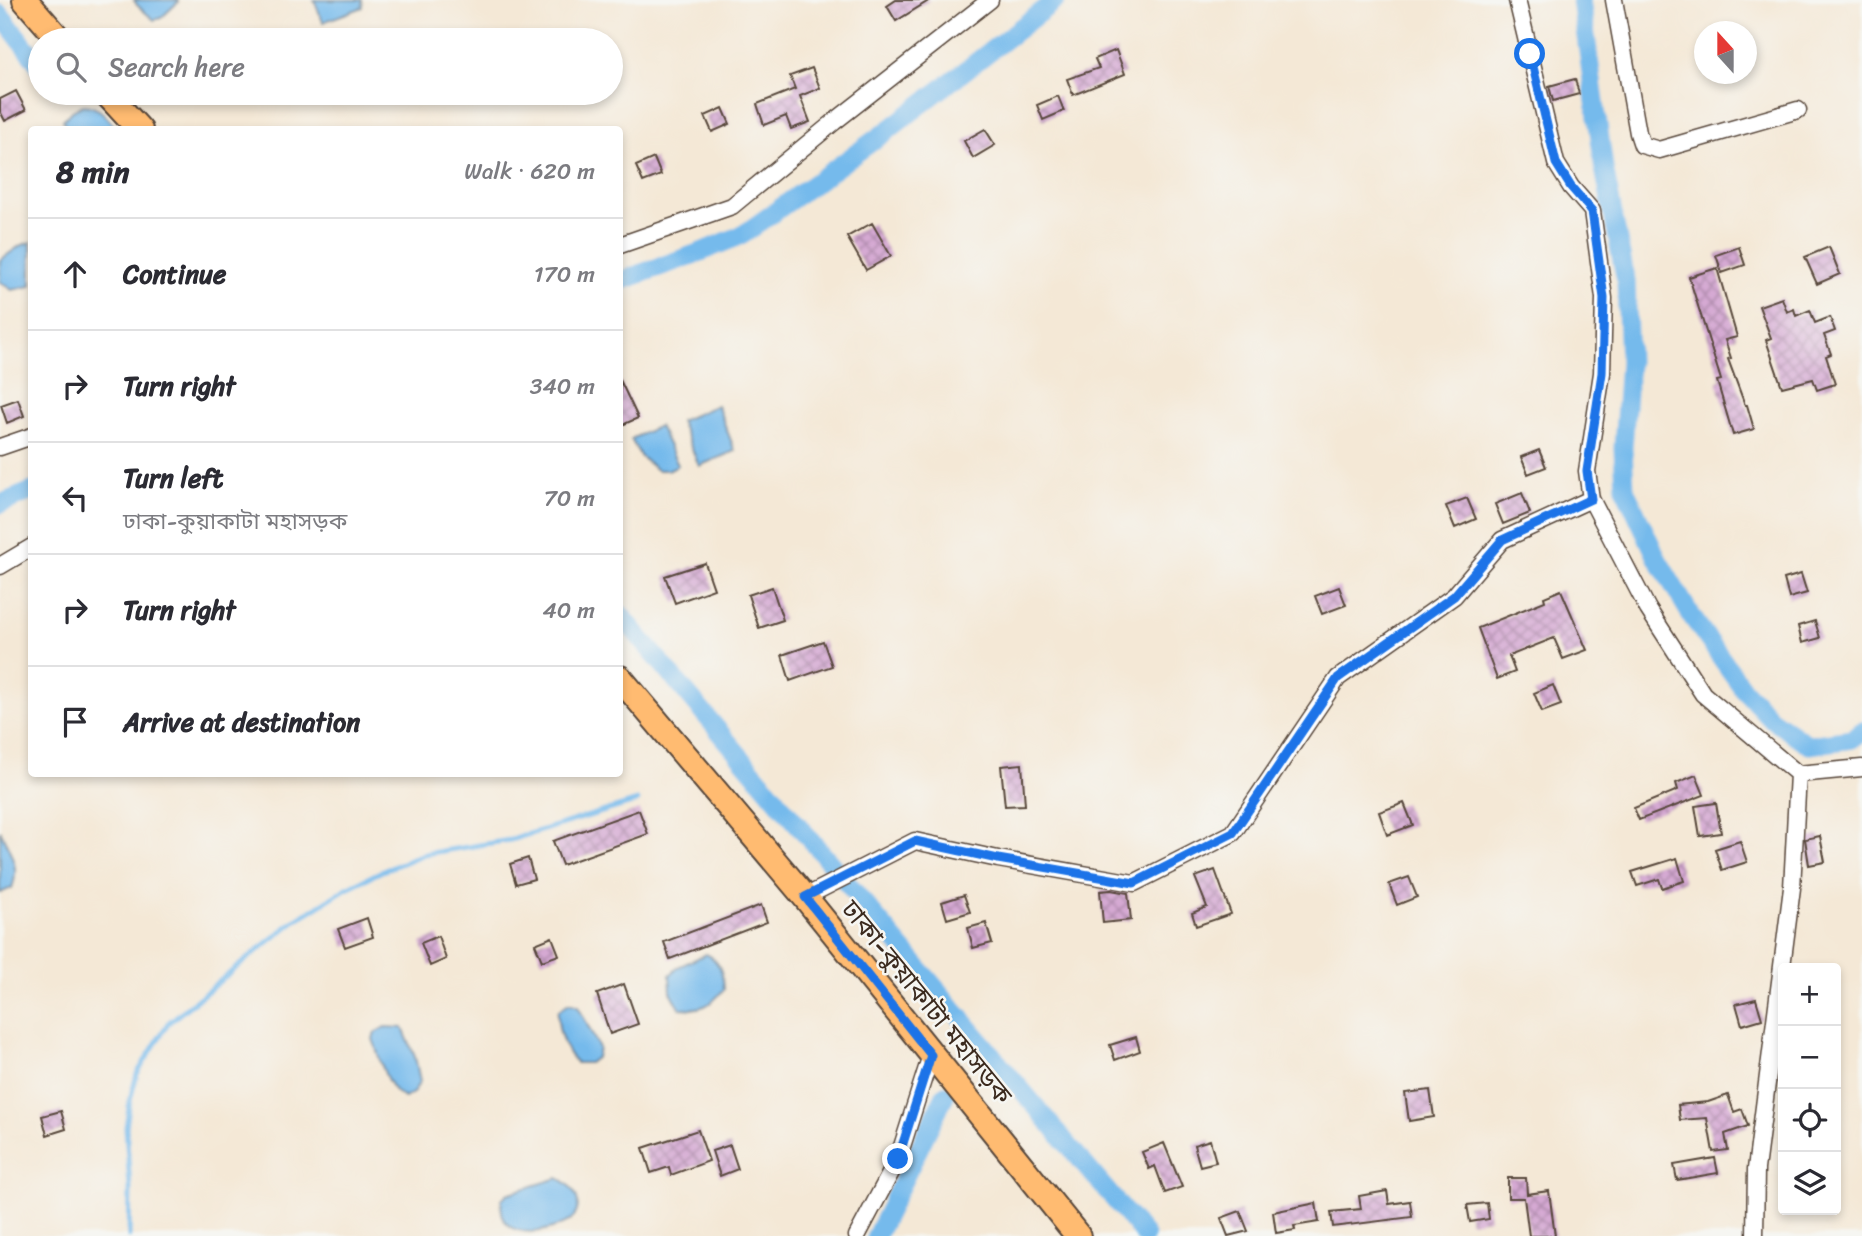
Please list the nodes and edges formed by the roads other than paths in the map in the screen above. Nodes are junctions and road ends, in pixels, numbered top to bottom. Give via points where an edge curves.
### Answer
1 (25, 0) edge
2 (990, 0) edge
3 (1517, 0) edge
4 (1614, 0) edge
5 (50, 28) edge
6 (117, 105) edge
7 (1798, 110) dead end
8 (136, 126) edge
9 (623, 244) edge
10 (28, 437) edge
11 (0, 447) edge
12 (1591, 499) junction
13 (28, 549) edge
14 (0, 566) edge
15 (623, 682) edge
16 (1862, 768) edge
17 (1798, 775) junction
18 (805, 897) junction
19 (931, 1055) junction
20 (857, 1236) edge
21 (1078, 1236) edge
22 (1755, 1236) edge

1 - 5 main road
2 - 9 street via 732,206
3 - 12 street via 1556,163 1592,211 1604,298 1602,373 1587,471
4 - 7 street via 1642,145 1659,150
6 - 8 main road
10 - 11 street
12 - 17 street via 1648,610 1703,694
12 - 18 street via 1502,540 1454,596 1338,678 1233,833 1134,883 915,841
13 - 14 street
15 - 18 main road, ঢাকা-কুয়াকাটা মহাসড়ক
16 - 17 street
17 - 22 street via 1792,888 1756,1169
18 - 19 main road, ঢাকা-কুয়াকাটা মহাসড়ক
19 - 20 street via 898,1159
19 - 21 main road, ঢাকা-কুয়াকাটা মহাসড়ক

